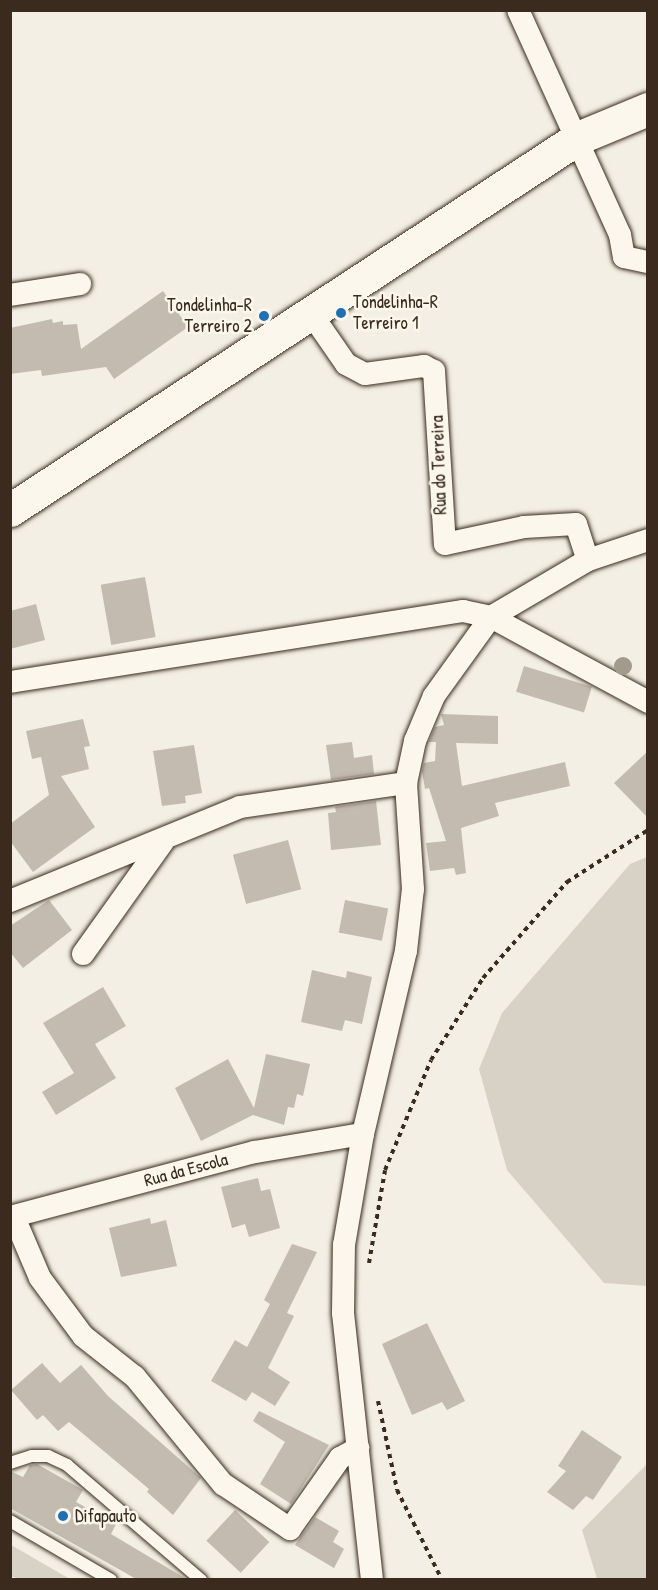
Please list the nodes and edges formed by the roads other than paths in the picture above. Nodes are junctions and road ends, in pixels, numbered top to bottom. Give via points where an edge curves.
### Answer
1 (518, 10) edge
2 (648, 109) edge
3 (578, 138) junction
4 (648, 262) edge
5 (80, 284) dead end
6 (10, 295) edge
7 (310, 312) junction
8 (10, 510) edge
9 (648, 540) edge
10 (588, 560) junction
11 (490, 617) junction
12 (10, 682) edge
13 (648, 702) edge
14 (406, 783) junction
15 (163, 842) junction
16 (10, 901) edge
17 (83, 954) dead end
18 (363, 1134) junction
19 (12, 1217) edge
20 (358, 1448) junction
21 (10, 1463) edge
22 (10, 1521) edge
23 (111, 1580) edge
24 (201, 1580) edge
25 (372, 1580) edge

1 - 3 street
2 - 3 main road
3 - 4 street via 620,235 624,257
3 - 7 main road
5 - 6 street
7 - 8 main road
7 - 10 street, Rua do Terreira via 345,364 365,374 424,366 434,371 444,544 524,527 576,524
9 - 10 street
10 - 11 street
11 - 12 street via 463,611
11 - 13 street
11 - 14 street via 434,696 415,741
14 - 15 street via 240,807
14 - 18 street via 413,889 406,951
15 - 16 street
15 - 17 street
18 - 19 street, Rua da Escola via 255,1152
18 - 20 street via 344,1245 342,1313
19 - 20 street via 40,1278 83,1336 135,1377 223,1484 280,1523 290,1529 340,1458
20 - 25 street
21 - 24 lane via 48,1456 67,1465
22 - 23 lane

